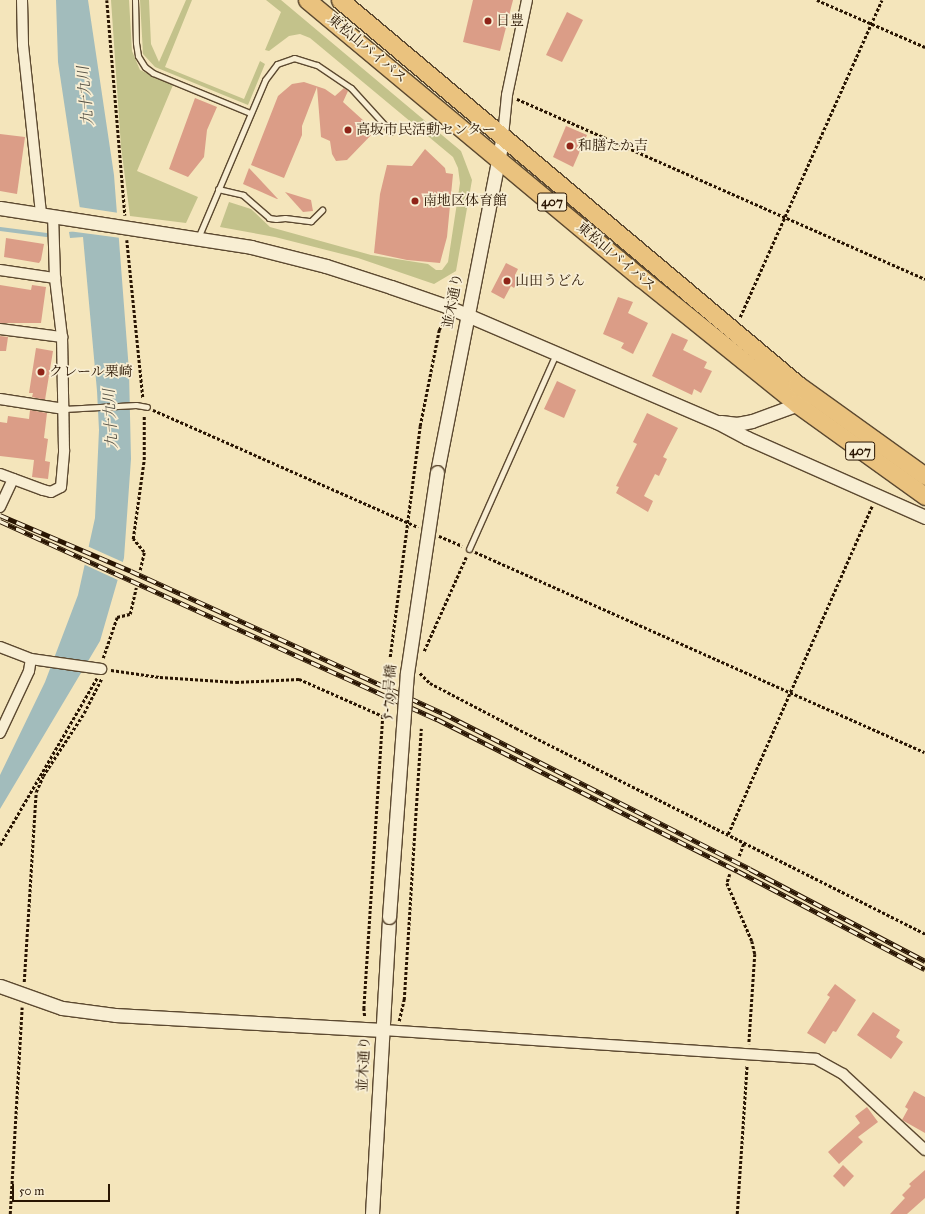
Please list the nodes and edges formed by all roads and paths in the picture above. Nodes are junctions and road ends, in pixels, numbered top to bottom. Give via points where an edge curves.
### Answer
1 (22, 0) edge
2 (107, 0) edge
3 (135, 0) edge
4 (307, 0) edge
5 (340, 0) edge
6 (527, 0) edge
7 (817, 0) edge
8 (882, 0) edge
9 (872, 24) junction
10 (925, 47) edge
11 (507, 95) junction
12 (250, 113) junction
13 (391, 132) dead end
14 (503, 136) junction
15 (498, 159) junction
16 (218, 188) junction
17 (0, 208) edge
18 (322, 210) dead end
19 (53, 216) junction
20 (786, 217) junction
21 (125, 226) junction
22 (198, 238) junction
23 (0, 270) edge
24 (55, 278) junction
25 (925, 279) edge
26 (466, 315) junction
27 (444, 321) dead end
28 (0, 329) edge
29 (732, 329) junction
30 (62, 338) junction
31 (556, 354) junction
32 (0, 399) edge
33 (143, 399) dead end
34 (816, 400) junction
35 (797, 404) junction
36 (147, 407) joint
37 (64, 409) junction
38 (144, 415) dead end
39 (717, 422) junction
40 (437, 472) joint
41 (0, 474) edge
42 (925, 476) edge
43 (14, 479) junction
44 (925, 496) edge
45 (0, 507) edge
46 (871, 507) dead end
47 (925, 516) edge
48 (408, 523) junction
49 (469, 549) junction
50 (140, 570) dead end
51 (136, 588) dead end
52 (0, 647) edge
53 (423, 655) dead end
54 (390, 657) dead end
55 (34, 659) junction
56 (420, 667) dead end
57 (99, 669) junction
58 (790, 692) junction
59 (421, 729) dead end
60 (0, 733) edge
61 (925, 752) edge
62 (728, 834) junction
63 (744, 842) junction
64 (0, 845) edge
65 (739, 856) dead end
66 (730, 874) dead end
67 (389, 916) joint
68 (925, 934) edge
69 (0, 986) edge
70 (23, 996) junction
71 (368, 1029) junction
72 (389, 1030) junction
73 (748, 1053) junction
74 (925, 1150) edge
75 (10, 1214) edge
76 (372, 1214) edge
77 (737, 1214) edge

1 - 19 street via 23,45
2 - 21 path
3 - 12 lane via 136,43 138,56 145,66 153,73
4 - 15 highway, 東松山バイパス / 407
5 - 14 highway, 東松山バイパス / 407
6 - 11 street
7 - 9 path
8 - 9 path
9 - 10 path
9 - 20 path
11 - 14 street
11 - 20 path
12 - 13 lane via 270,70 286,59 302,59 317,65 351,88
12 - 16 lane
14 - 15 street, 並木通り
14 - 29 highway, 東松山バイパス / 407
15 - 26 street, 並木通り
15 - 35 highway, 東松山バイパス / 407
16 - 18 lane via 243,195 269,218 311,221
16 - 22 lane
17 - 19 street
19 - 21 street
19 - 24 street
20 - 25 path
20 - 29 path
21 - 22 street
21 - 33 path
22 - 26 street via 251,247 326,266
23 - 24 street
24 - 30 street
26 - 31 street
26 - 40 street, 並木通り
27 - 48 path via 439,330 420,426
28 - 30 street
29 - 34 highway, 東松山バイパス / 407
30 - 37 street
31 - 39 street
31 - 49 lane
32 - 37 street
34 - 35 street
34 - 42 highway, 407
35 - 39 street via 752,421 737,424
35 - 44 highway, 407
36 - 37 lane via 136,404
36 - 48 path
37 - 43 street via 61,487 51,492
38 - 50 path via 144,460 133,539 143,548
39 - 47 street via 747,438
40 - 67 street, 5-79号橋, bridge via 407,673
41 - 43 street
43 - 45 street
46 - 58 path
48 - 54 path
49 - 53 path
49 - 58 path
51 - 57 path via 130,614 117,617
52 - 55 street
55 - 57 street
55 - 60 street
56 - 62 path via 420,672 430,683
57 - 64 path
57 - 70 path via 102,676 90,701 43,776 36,792
57 - 71 path via 160,677 236,682 299,679 384,716 364,1008
58 - 61 path
58 - 62 path
59 - 72 path via 404,1000
62 - 63 path
63 - 65 path
63 - 68 path
66 - 73 path via 728,884 755,954
67 - 72 street, 並木通り
69 - 70 street
70 - 71 street via 62,1008 115,1015
70 - 75 path
71 - 72 street
72 - 73 street
72 - 76 street, 並木通り
73 - 74 street via 816,1059 831,1067 874,1101
73 - 77 path

